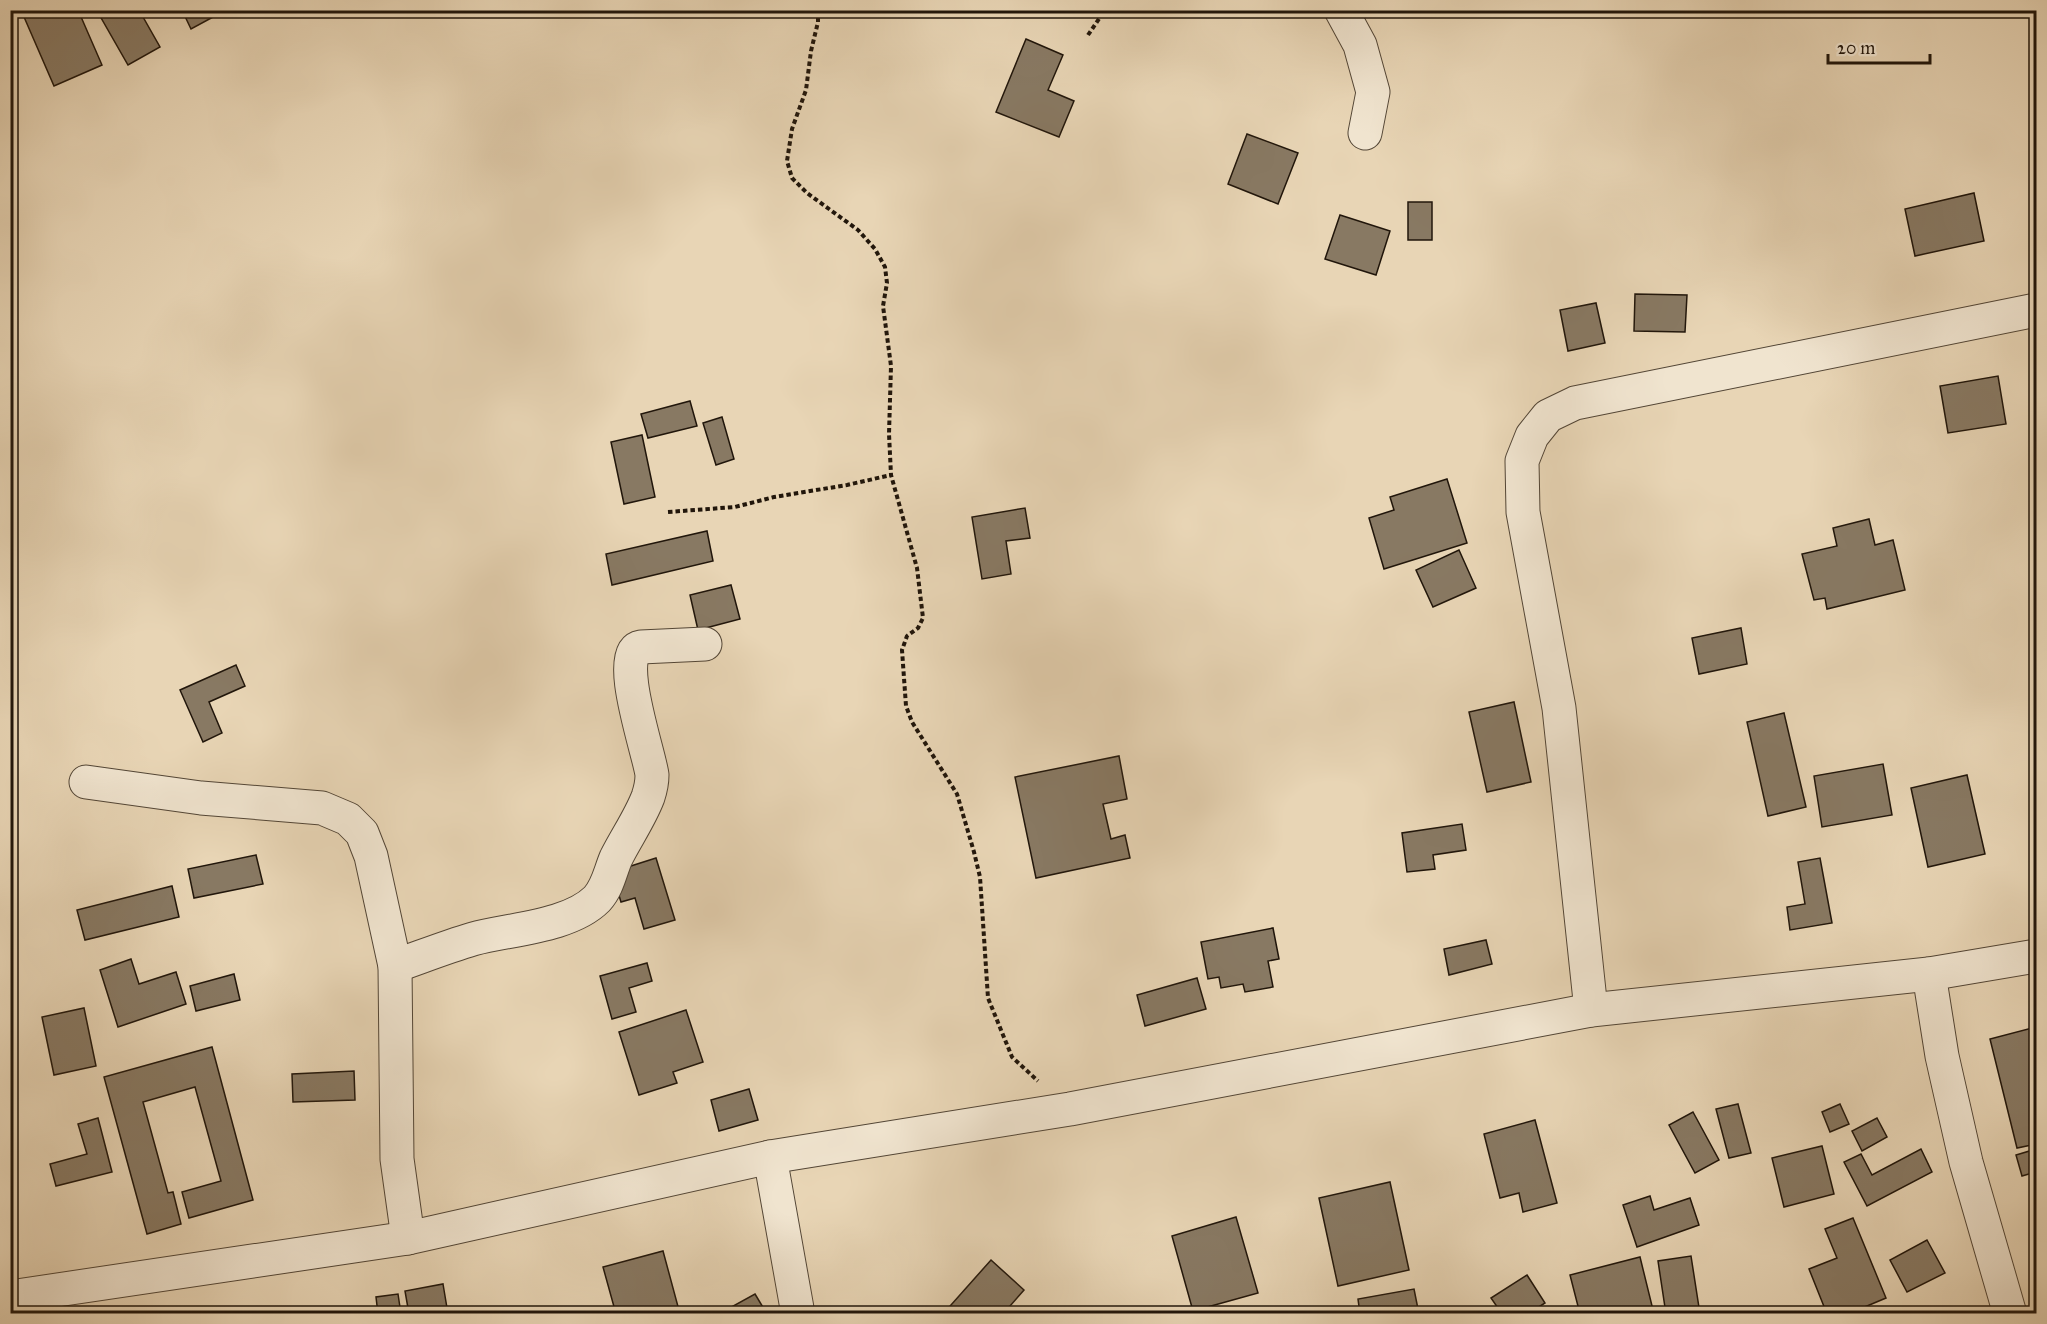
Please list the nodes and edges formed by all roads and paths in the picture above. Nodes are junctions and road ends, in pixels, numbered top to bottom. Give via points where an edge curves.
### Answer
1 (818, 10) edge
2 (1105, 10) edge
3 (1341, 10) edge
4 (1088, 35) dead end
5 (1365, 133) dead end
6 (2037, 310) edge
7 (891, 475) junction
8 (668, 512) dead end
9 (705, 644) dead end
10 (87, 782) dead end
11 (2037, 956) edge
12 (395, 966) junction
13 (1929, 974) junction
14 (1591, 1010) junction
15 (1070, 1109) junction
16 (770, 1157) junction
17 (408, 1239) junction
18 (15, 1302) edge
19 (798, 1314) edge
20 (2010, 1314) edge

1 - 7 path via 806,90 792,129 787,161 792,178 858,230 885,267 883,306 891,366
2 - 4 path
3 - 5 street via 1360,45 1373,92
6 - 14 street via 1575,403 1548,416 1532,436 1522,461 1523,512 1559,708
7 - 8 path via 735,507
7 - 15 path via 916,568 923,618 902,650 906,706 957,794 974,852 980,877 988,998 1012,1057
9 - 12 street via 641,646 632,654 633,692 652,779 647,799 617,855 606,886 596,899 584,909 555,920 471,940
10 - 12 street via 201,798 313,806 341,815 357,827 368,846
11 - 13 street
12 - 17 street via 397,1159
13 - 14 street
13 - 20 street via 1942,1056 1966,1162
14 - 15 street
15 - 16 street
16 - 17 street
16 - 19 street
17 - 18 street

